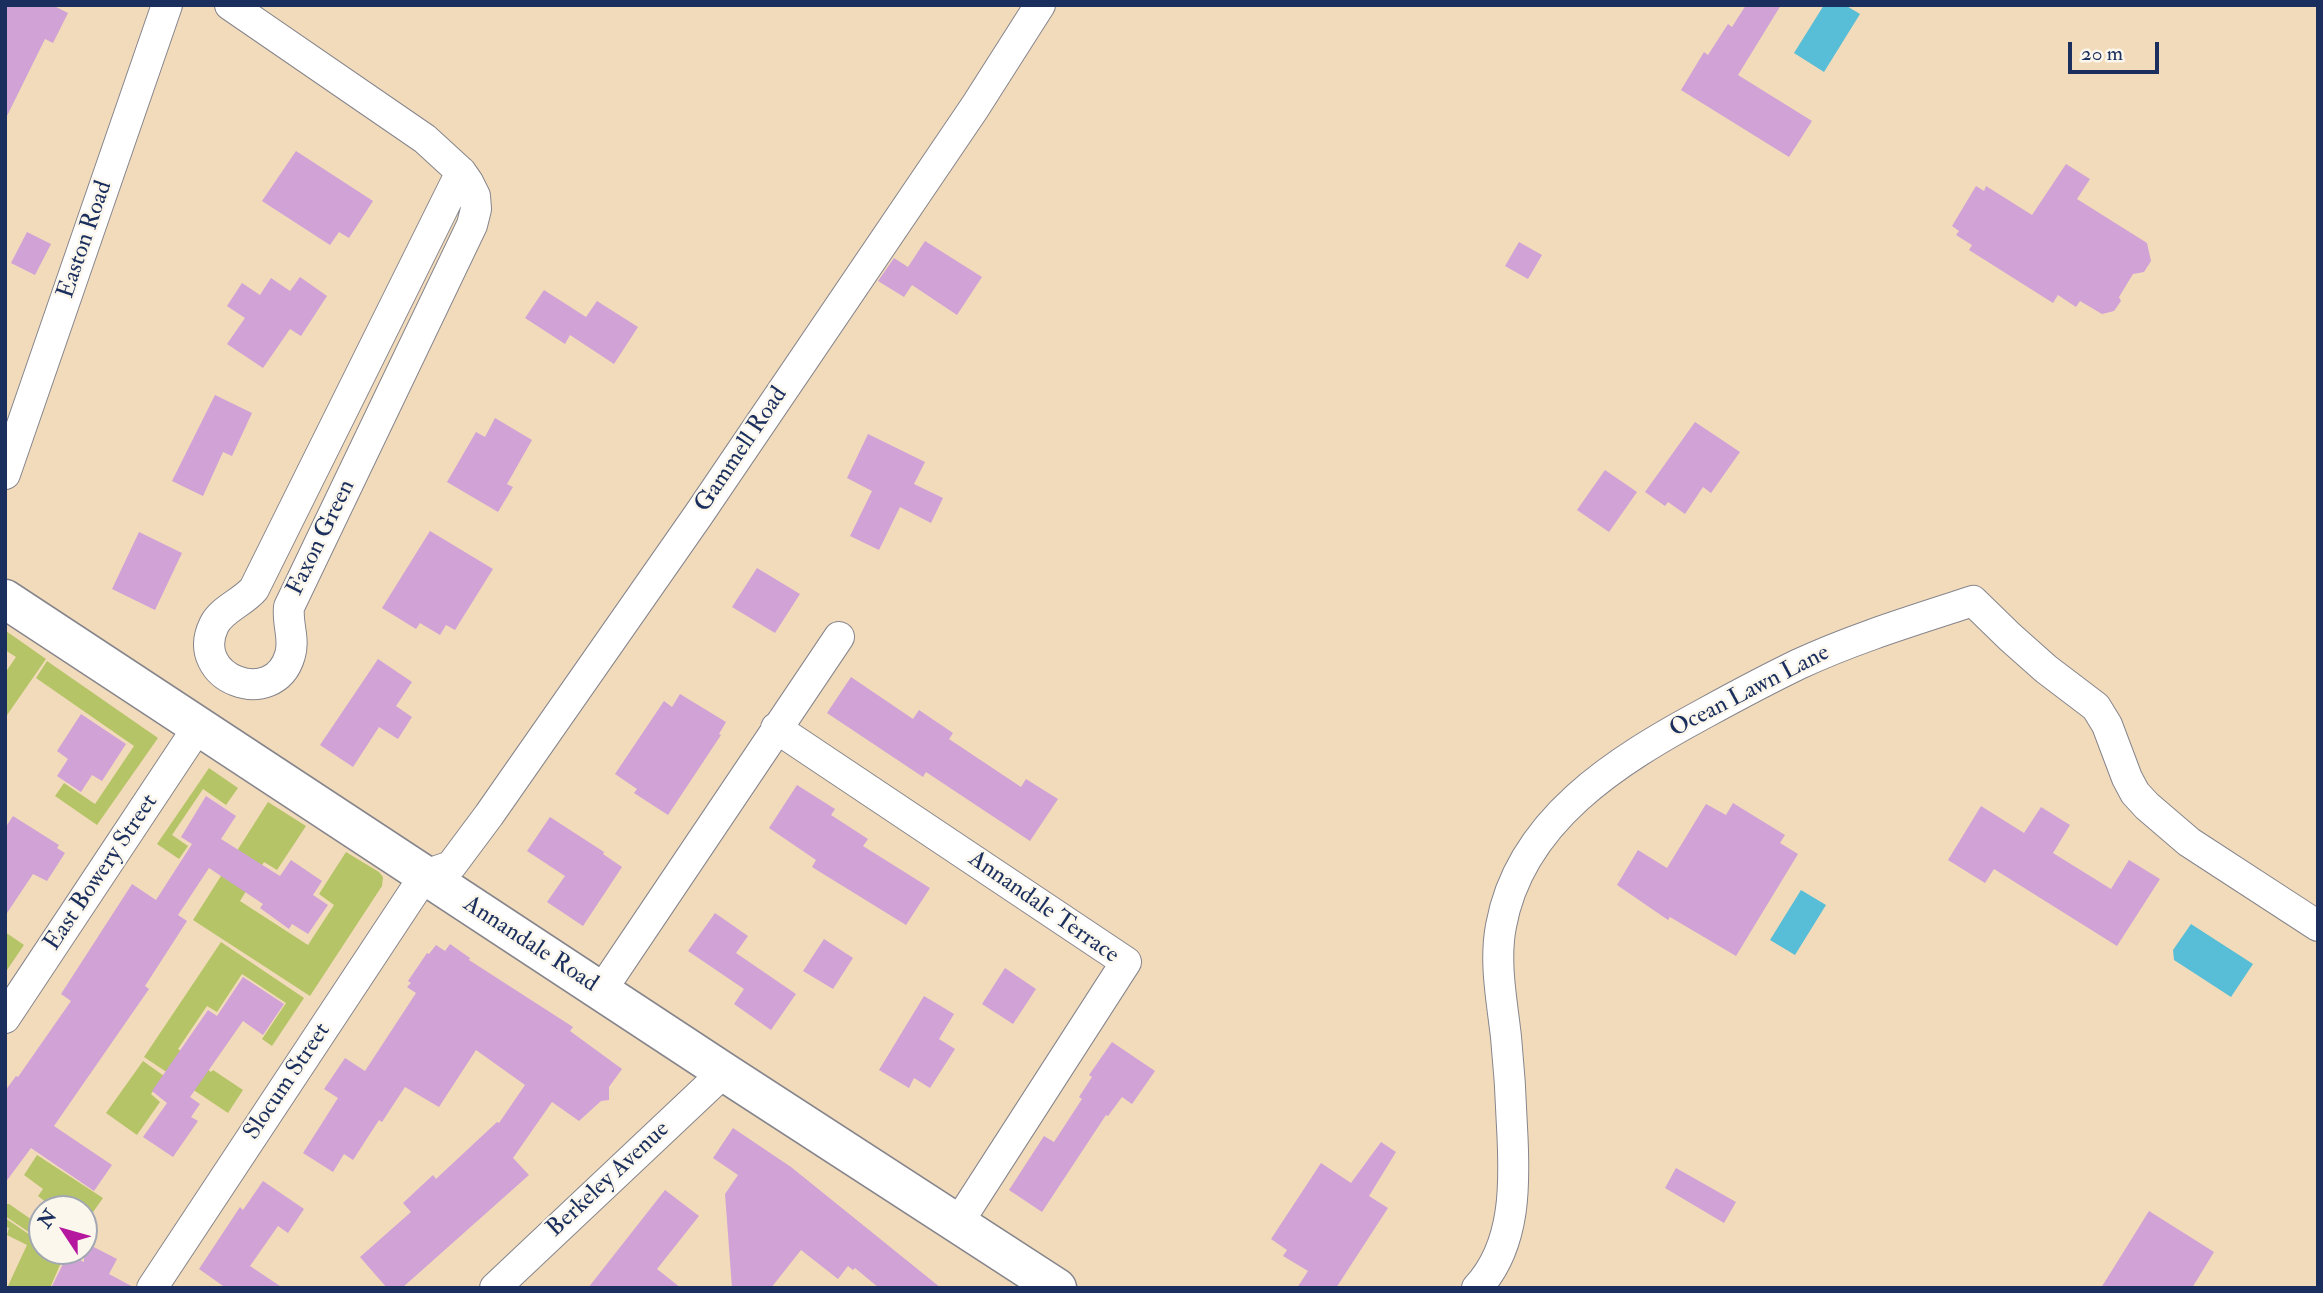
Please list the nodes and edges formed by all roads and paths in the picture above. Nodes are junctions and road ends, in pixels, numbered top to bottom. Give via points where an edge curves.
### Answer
1 (167, 5) edge
2 (230, 5) edge
3 (1040, 5) edge
4 (461, 172) junction
5 (5, 474) edge
6 (5, 599) edge
7 (839, 637) dead end
8 (198, 727) junction
9 (776, 728) junction
10 (425, 876) junction
11 (2318, 926) edge
12 (601, 991) junction
13 (5, 1018) edge
14 (724, 1072) junction
15 (958, 1223) junction
16 (152, 1288) edge
17 (495, 1288) edge
18 (1056, 1288) edge
19 (1477, 1288) edge

1 - 5 street, Easton Road
2 - 4 street, Faxon Green via 425,139
3 - 10 street, Gammell Road via 745,446 489,815 451,866
4 - 4 street, Faxon Green via 254,589 215,623 212,659 228,678 239,683 264,683 275,677 290,657 289,607 472,225 475,196
6 - 8 street, Annandale Road
7 - 9 street
8 - 10 street, Annandale Road
8 - 13 street, East Bowery Street
9 - 12 street
9 - 15 street, Annandale Terrace via 1126,962
10 - 12 street, Annandale Road
10 - 16 street, Slocum Street
11 - 19 street, Ocean Lawn Lane via 2189,842 2147,806 2127,778 2096,707 2046,669 1973,601 1801,663 1649,743 1595,782 1542,834 1522,866 1500,929 1499,977 1515,1174 1512,1207 1497,1258
12 - 14 street, Annandale Road
14 - 15 street, Annandale Road
14 - 17 street, Berkeley Avenue
15 - 18 street, Annandale Road

